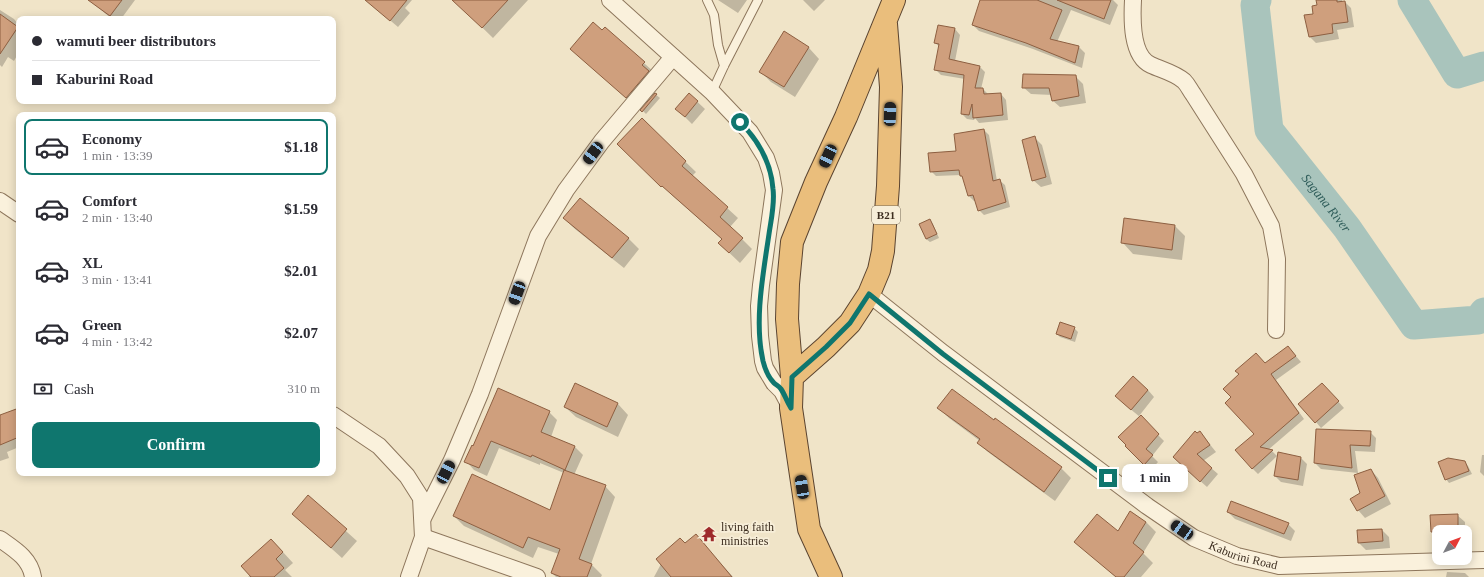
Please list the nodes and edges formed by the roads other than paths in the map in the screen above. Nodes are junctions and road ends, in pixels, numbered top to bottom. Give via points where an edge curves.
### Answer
1 (610, 0) edge
2 (707, 0) edge
3 (758, 0) edge
4 (1133, 0) edge
5 (890, 10) edge
6 (673, 57) junction
7 (724, 66) junction
8 (712, 92) junction
9 (0, 201) edge
10 (16, 212) edge
11 (869, 294) junction
12 (1276, 330) dead end
13 (792, 377) junction
14 (791, 408) junction
15 (336, 417) edge
16 (423, 518) junction
17 (423, 537) junction
18 (0, 539) edge
19 (1484, 560) edge
20 (33, 577) edge
21 (409, 577) edge
22 (537, 577) edge
23 (832, 577) edge

1 - 6 street
2 - 7 lane via 714,15
3 - 7 lane
4 - 12 street via 1136,46 1141,57 1184,81 1194,94 1244,174 1270,226 1277,259
5 - 11 highway, B21 via 888,186 883,250 879,270
5 - 13 highway, B21 via 792,242 787,319
6 - 8 street
6 - 16 street via 602,141 566,190 538,236 480,394 452,460
7 - 8 lane
8 - 14 street via 750,132 766,158 771,173 774,190 761,285 760,336 765,368
9 - 10 street
11 - 13 highway, B21 via 850,323
11 - 19 street, Kaburini Road via 968,373 1146,506 1194,538 1237,556 1279,566
13 - 14 highway, B21
14 - 23 highway, B21 via 809,529
15 - 16 street via 379,446 407,476 421,498
16 - 17 street
17 - 21 street
17 - 22 street
18 - 20 street via 17,550 26,560

